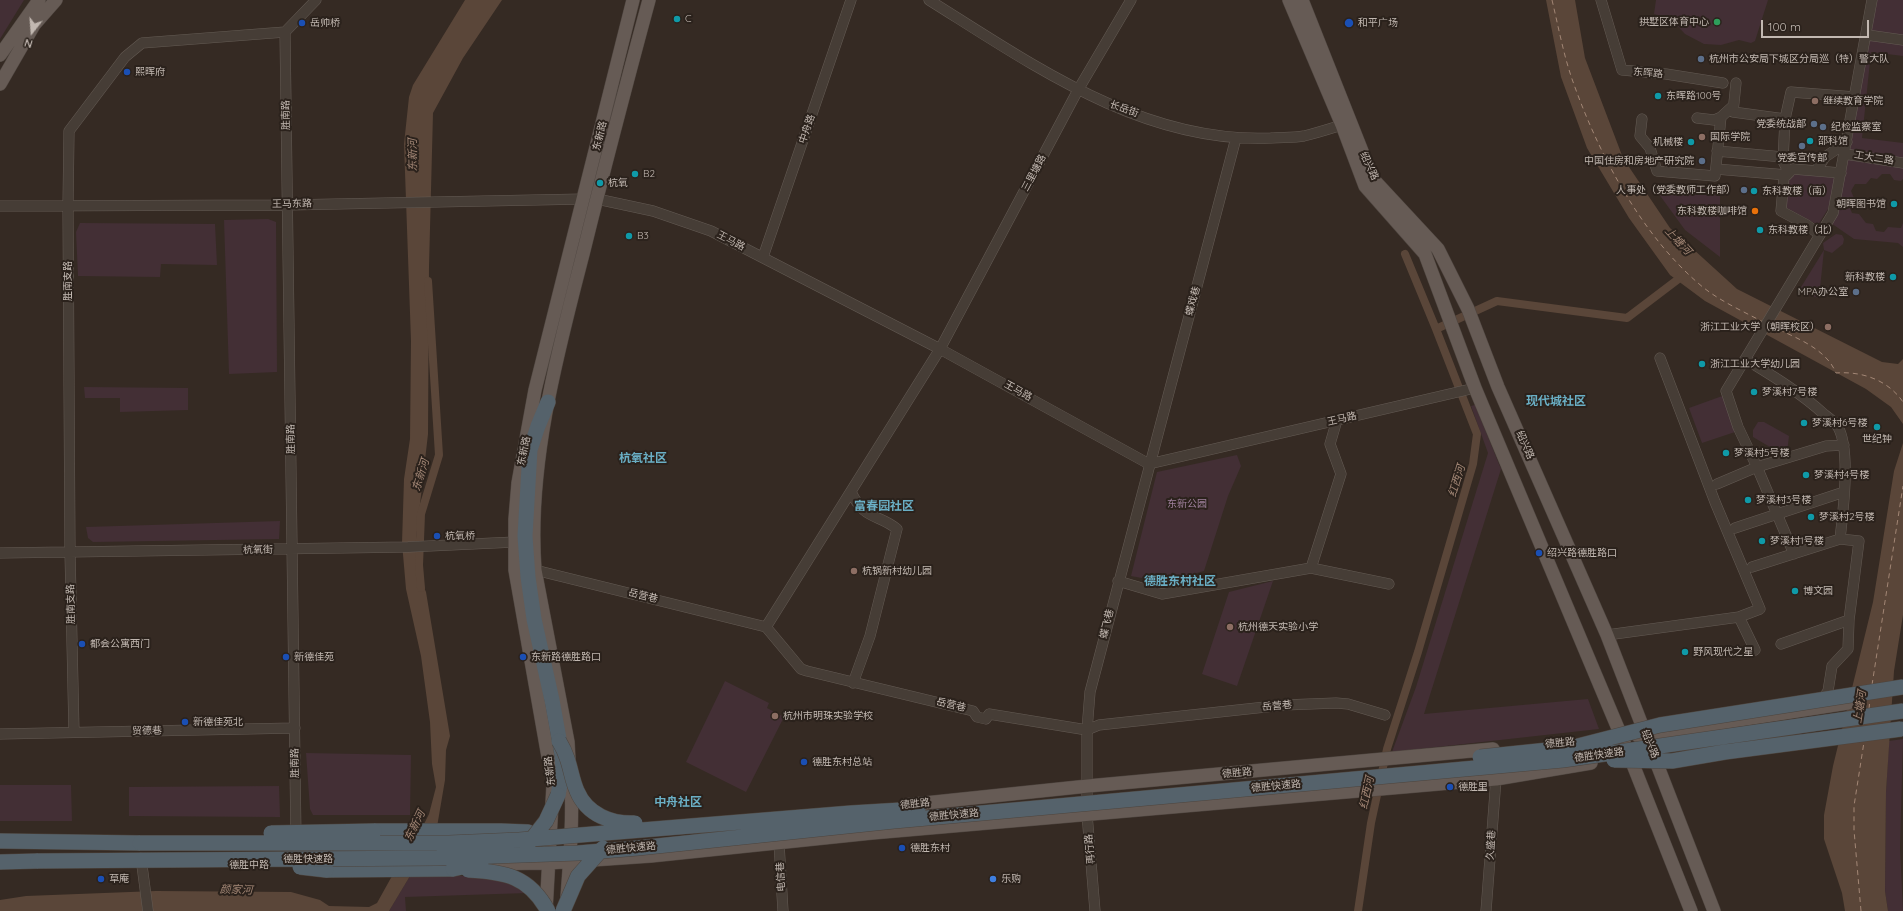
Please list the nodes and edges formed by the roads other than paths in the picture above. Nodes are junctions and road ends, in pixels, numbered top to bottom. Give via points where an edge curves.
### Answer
1 (39, 0) edge
2 (56, 0) edge
3 (316, 0) edge
4 (633, 0) edge
5 (649, 0) edge
6 (851, 0) edge
7 (929, 0) edge
8 (1131, 0) edge
9 (1289, 0) edge
10 (1302, 0) edge
11 (1601, 0) edge
12 (1872, 0) edge
13 (285, 32) junction
14 (1867, 35) junction
15 (1903, 40) edge
16 (0, 55) edge
17 (1723, 83) dead end
18 (1736, 83) dead end
19 (0, 84) edge
20 (1078, 90) junction
21 (1855, 97) junction
22 (1733, 106) junction
23 (1720, 117) junction
24 (1697, 118) dead end
25 (1642, 119) dead end
26 (1784, 119) junction
27 (1342, 125) junction
28 (1236, 138) junction
29 (1847, 142) junction
30 (1717, 151) junction
31 (1845, 154) junction
32 (1783, 157) junction
33 (1903, 163) edge
34 (1716, 169) junction
35 (1816, 171) junction
36 (1841, 173) junction
37 (1788, 174) junction
38 (584, 199) junction
39 (597, 199) junction
40 (287, 205) junction
41 (0, 206) edge
42 (68, 207) junction
43 (1820, 235) junction
44 (763, 257) junction
45 (940, 349) junction
46 (1660, 358) dead end
47 (1745, 359) junction
48 (1465, 390) junction
49 (548, 402) junction
50 (1337, 420) junction
51 (1844, 445) junction
52 (1149, 464) junction
53 (1757, 467) junction
54 (1716, 484) dead end
55 (851, 492) junction
56 (1844, 492) junction
57 (1777, 512) junction
58 (1735, 528) dead end
59 (1840, 539) junction
60 (515, 542) junction
61 (292, 549) junction
62 (70, 552) junction
63 (0, 553) edge
64 (1794, 554) junction
65 (1752, 567) dead end
66 (1311, 568) junction
67 (535, 570) junction
68 (1118, 581) junction
69 (1388, 584) dead end
70 (1739, 617) junction
71 (1849, 620) junction
72 (766, 627) junction
73 (1607, 635) junction
74 (1781, 644) dead end
75 (1755, 650) dead end
76 (853, 682) junction
77 (1902, 694) edge
78 (1822, 700) junction
79 (1386, 715) dead end
80 (1901, 721) edge
81 (1709, 726) junction
82 (295, 728) junction
83 (1087, 730) junction
84 (74, 732) junction
85 (0, 734) edge
86 (1646, 735) junction
87 (1621, 738) junction
88 (559, 741) junction
89 (1715, 745) junction
90 (1654, 753) junction
91 (1564, 754) junction
92 (1630, 757) junction
93 (1496, 779) junction
94 (1088, 786) junction
95 (851, 813) junction
96 (1087, 814) junction
97 (663, 823) junction
98 (0, 841) edge
99 (570, 841) junction
100 (550, 842) junction
101 (779, 843) junction
102 (296, 847) junction
103 (0, 848) edge
104 (141, 850) junction
105 (0, 856) edge
106 (223, 860) junction
107 (570, 861) junction
108 (0, 862) edge
109 (550, 863) junction
110 (453, 869) junction
111 (148, 911) edge
112 (547, 911) edge
113 (562, 911) edge
114 (566, 911) edge
115 (783, 911) edge
116 (1095, 911) edge
117 (1486, 911) edge
118 (1691, 911) edge
119 (1714, 911) edge

1 - 16 main road
2 - 19 main road via 34,25
3 - 13 street
4 - 38 main road, 东新路
5 - 39 main road, 东新路
6 - 44 street, 中舟路
7 - 20 street, 长岳街
8 - 20 street, 三里塘路
9 - 27 main road, 绍兴路
10 - 73 main road, 绍兴路 via 1373,179 1438,249 1470,313 1498,387
11 - 17 street, 东晖路 via 1622,70
12 - 14 street
13 - 40 street, 胜南路
13 - 42 street, 胜南支路 via 142,43 125,57 69,131
14 - 15 street
14 - 21 street
18 - 22 street
20 - 28 street, 长岳街 via 1179,130
20 - 45 street, 三里塘路
21 - 26 street via 1791,92
21 - 29 street
22 - 23 street
22 - 26 street via 1733,112
23 - 24 street via 1714,120
23 - 30 street
25 - 34 street via 1640,136 1650,148 1657,171 1715,176
26 - 32 street
27 - 28 street, 长岳街 via 1303,136
27 - 48 main road, 绍兴路 via 1365,186 1425,254 1450,322
28 - 52 street, 蝶戏巷
29 - 31 street
29 - 35 street via 1825,157
30 - 32 street
30 - 34 street
31 - 33 street, 工大二路
31 - 36 street
32 - 37 street
34 - 37 street
35 - 36 street
35 - 37 street via 1793,169
36 - 43 street via 1833,213
37 - 43 street via 1784,177 1781,211
38 - 40 street, 王马东路
38 - 60 main road, 东新路 via 535,390 518,483
39 - 44 street, 王马路 via 653,211 696,225
39 - 49 main road, 东新路
40 - 42 street, 王马东路
40 - 61 street, 胜南路
41 - 42 street, 王马东路
42 - 62 street, 胜南支路
43 - 47 street
44 - 45 street, 王马路
45 - 52 street, 王马路
45 - 55 street, 三里塘路
46 - 70 street via 1715,502 1760,609
47 - 51 street via 1792,388 1817,408 1838,427
47 - 53 street via 1726,391 1738,427
48 - 50 street, 王马路
48 - 87 main road, 绍兴路
49 - 67 main road, 东新路 via 537,479 533,548
49 - 88 highway via 530,450 525,536 531,598
50 - 52 street, 王马路
50 - 66 street via 1330,444 1341,474
51 - 53 street via 1826,446
51 - 56 street
52 - 68 street, 蝶飞巷
53 - 54 street
53 - 57 street
55 - 72 street, 三里塘路
55 - 76 street via 857,504 866,513 897,530 870,636
56 - 57 street
56 - 59 street
57 - 58 street
57 - 64 street
59 - 64 street
59 - 71 street via 1859,541
60 - 61 street, 杭氧街 via 408,548
60 - 100 main road, 东新路 via 515,570 553,785
61 - 62 street, 杭氧街
61 - 82 street, 胜南路
62 - 63 street, 杭氧街
62 - 84 street, 胜南支路
64 - 65 street
66 - 68 street via 1162,594
66 - 69 street
67 - 72 street, 岳营巷
67 - 99 main road, 东新路 via 568,742 572,804
68 - 83 street, 蝶飞巷 via 1090,692
70 - 73 street
70 - 75 street
71 - 74 street
71 - 78 street via 1848,649 1832,666 1828,691
72 - 76 street, 岳营巷 via 801,668
73 - 86 main road, 绍兴路
76 - 83 street, 岳营巷 via 973,711 977,717 986,719 989,714
77 - 78 highway, bridge
77 - 81 main road, 德胜路
77 - 91 highway, 德胜快速路, bridge via 1675,737
78 - 91 highway, bridge via 1660,725
79 - 83 street, 岳营巷 via 1348,704 1292,705 1099,725
80 - 89 main road via 1838,726
80 - 91 highway, 德胜快速路, bridge
81 - 86 main road, 德胜路
81 - 89 main road via 1704,729 1704,736 1707,742
82 - 84 street, 贸德巷
82 - 102 street, 胜南路
83 - 94 street, 蝶飞巷
84 - 85 street, 贸德巷
86 - 87 main road, 德胜路
86 - 90 main road, 绍兴路
87 - 92 main road, 绍兴路
87 - 94 main road, 德胜路
88 - 97 highway, bridge via 567,757 577,793 592,811 604,819 621,824
88 - 110 highway, bridge via 561,780 553,807 538,833 517,852
89 - 90 main road
90 - 92 main road
90 - 119 main road, 绍兴路
91 - 95 highway, 德胜快速路, bridge via 967,806
91 - 106 highway, 德胜快速路, bridge via 608,850 437,858
92 - 93 main road
92 - 118 main road, 绍兴路
93 - 96 main road
93 - 117 street, 久盛巷
94 - 96 street, 再行路
94 - 99 main road, 德胜路 via 867,809 661,835
95 - 97 highway, bridge via 819,809
95 - 104 highway, 德胜快速路, bridge via 519,840
96 - 101 main road
96 - 116 street, 再行路
97 - 113 highway, bridge via 617,840 601,850 578,876
98 - 104 highway, 德胜快速路
99 - 100 main road, 德胜中路
99 - 107 main road, 东新路
100 - 102 main road, 德胜中路, bridge via 502,845
100 - 104 highway, bridge via 528,832 501,831 186,834
100 - 109 main road, 东新路
101 - 107 main road
101 - 115 street, 电信巷
102 - 103 main road, 德胜中路
104 - 105 main road, 德胜中路
104 - 109 main road, 德胜中路 via 232,866
104 - 111 street
106 - 108 highway, 德胜快速路, bridge
106 - 110 highway, bridge via 326,870
107 - 109 main road, 德胜中路
107 - 114 main road, 东新路
109 - 112 main road, 东新路
110 - 112 highway, bridge via 490,871 513,876 535,891

